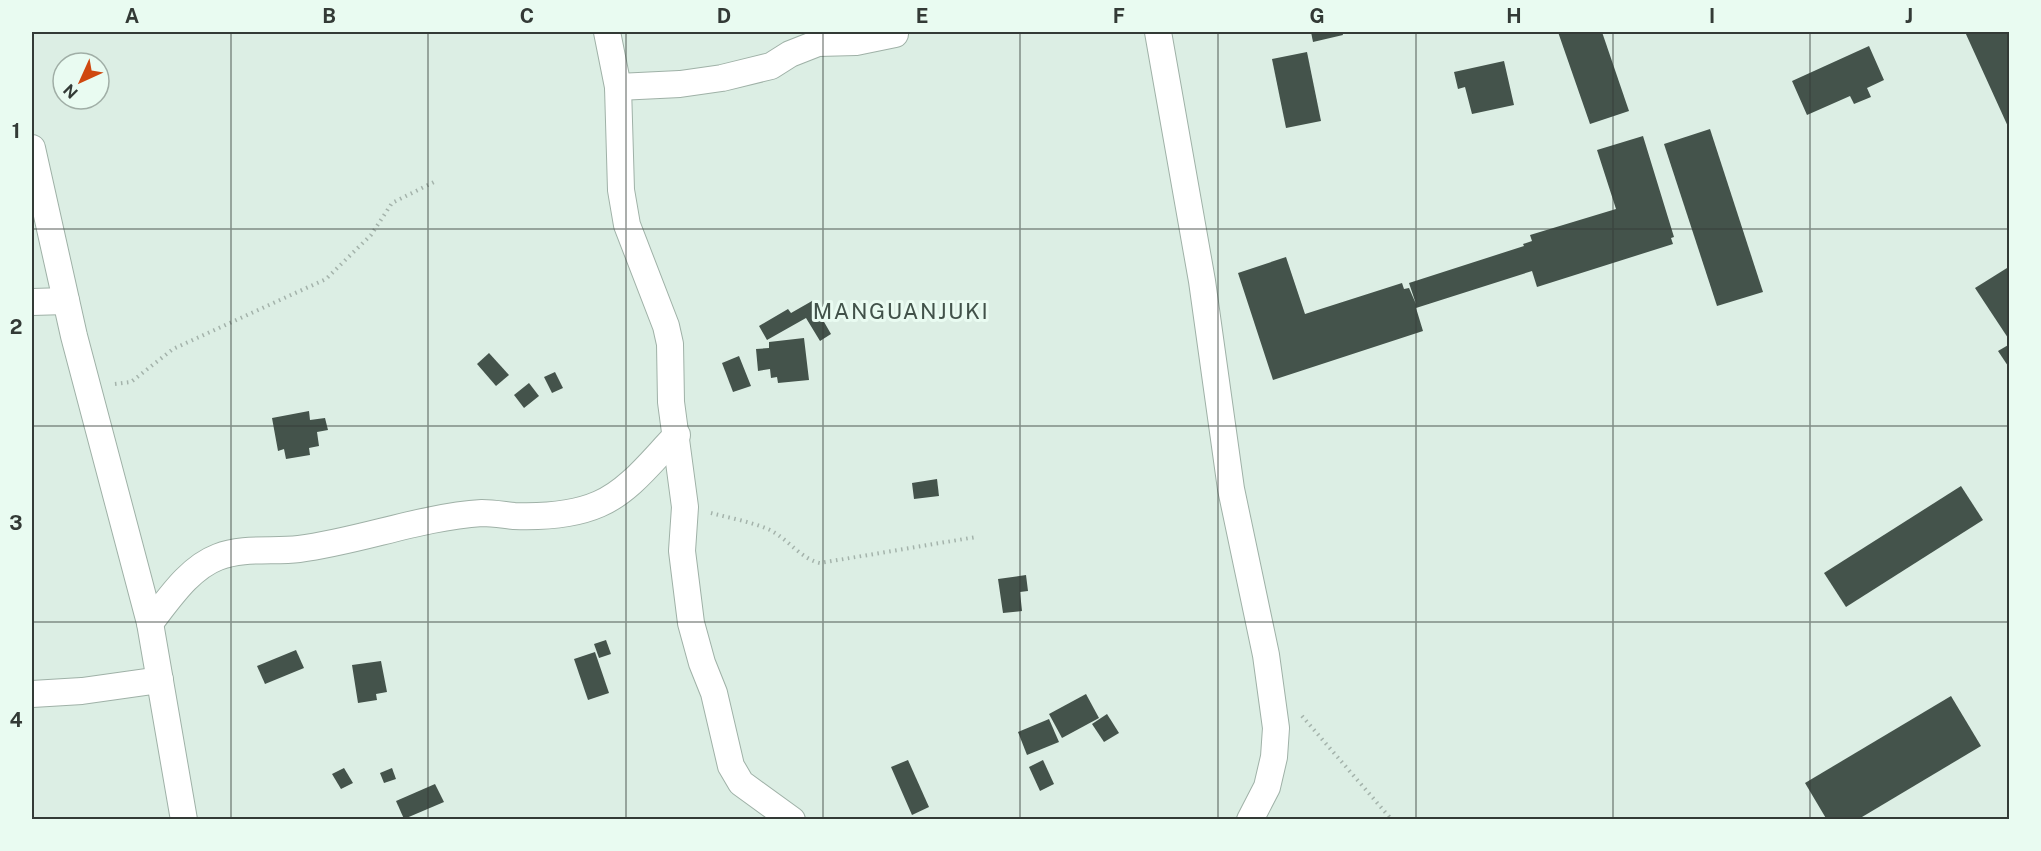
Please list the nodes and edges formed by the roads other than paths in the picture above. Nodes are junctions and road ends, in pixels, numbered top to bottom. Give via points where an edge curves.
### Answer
1 (607, 32) edge
2 (1158, 32) edge
3 (895, 34) dead end
4 (618, 87) junction
5 (32, 148) edge
6 (66, 301) junction
7 (32, 302) edge
8 (678, 435) junction
9 (150, 623) junction
10 (160, 680) junction
11 (32, 694) edge
12 (184, 819) edge
13 (792, 819) edge
14 (1250, 819) edge

1 - 4 street
2 - 14 street via 1202,281 1231,489 1266,655 1276,728 1267,787
3 - 4 street via 856,42 818,43 771,66 722,78
4 - 8 street via 620,171 627,225 666,326 671,402
5 - 6 street
6 - 7 street
6 - 9 street
8 - 9 street via 619,492 600,504 572,513 484,513 426,521 377,535 299,549 218,557 177,588
8 - 13 street via 685,507 685,591 731,766 741,783
9 - 10 street
10 - 11 street
10 - 12 street

